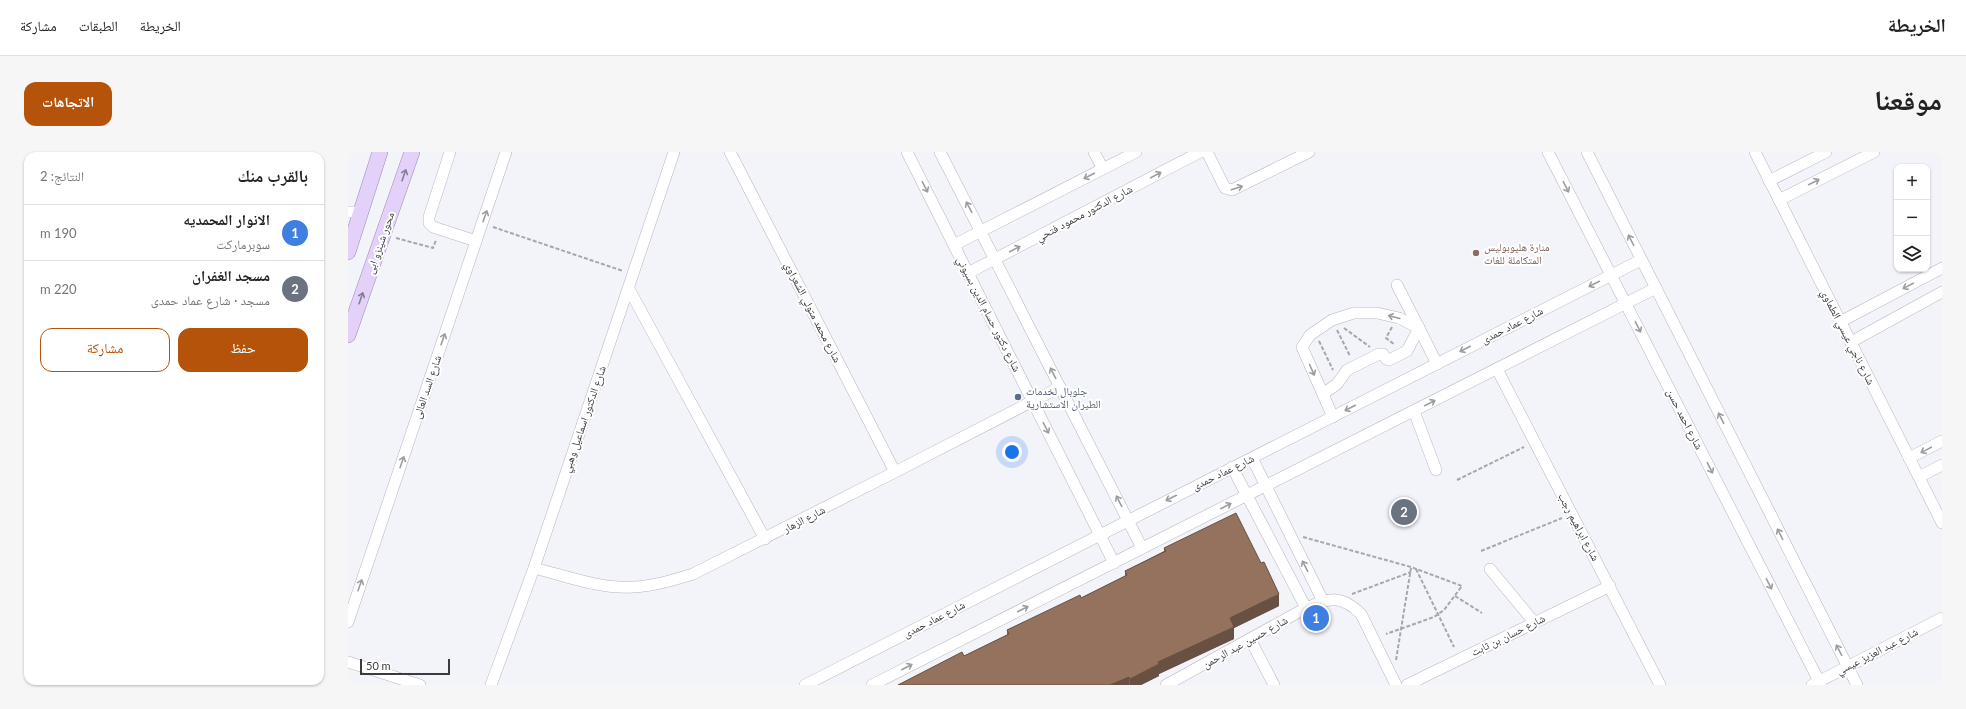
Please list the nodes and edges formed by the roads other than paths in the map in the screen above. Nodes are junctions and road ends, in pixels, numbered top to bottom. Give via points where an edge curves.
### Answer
1 (380, 152) edge
2 (412, 152) edge
3 (450, 152) edge
4 (506, 152) edge
5 (674, 152) edge
6 (730, 152) edge
7 (907, 152) edge
8 (940, 152) edge
9 (1094, 152) edge
10 (1136, 152) edge
11 (1200, 152) edge
12 (1207, 152) edge
13 (1309, 152) edge
14 (1548, 152) edge
15 (1586, 152) edge
16 (1755, 152) edge
17 (1826, 152) edge
18 (1874, 152) edge
19 (1103, 169) junction
20 (1769, 181) junction
21 (1779, 200) junction
22 (355, 212) edge
23 (981, 231) junction
24 (476, 241) junction
25 (954, 245) junction
26 (348, 252) edge
27 (995, 259) junction
28 (1641, 260) junction
29 (1942, 268) edge
30 (968, 273) junction
31 (1611, 275) junction
32 (1397, 285) dead end
33 (1656, 288) junction
34 (629, 289) junction
35 (1942, 292) edge
36 (1626, 304) junction
37 (1840, 322) junction
38 (1418, 328) junction
39 (348, 335) edge
40 (1850, 342) junction
41 (1436, 364) junction
42 (1497, 369) junction
43 (1060, 387) junction
44 (1323, 394) junction
45 (1032, 401) junction
46 (1414, 411) junction
47 (1333, 416) junction
48 (1942, 441) edge
49 (1252, 458) junction
50 (1909, 458) junction
51 (1942, 465) edge
52 (1232, 467) junction
53 (1436, 470) dead end
54 (895, 472) junction
55 (1919, 477) junction
56 (1266, 486) junction
57 (1247, 495) junction
58 (1129, 520) junction
59 (1942, 523) edge
60 (1100, 535) junction
61 (764, 539) junction
62 (1142, 548) junction
63 (1114, 563) junction
64 (534, 568) junction
65 (1490, 569) dead end
66 (1610, 586) junction
67 (1323, 601) junction
68 (1306, 608) junction
69 (1942, 618) edge
70 (348, 622) edge
71 (1534, 622) junction
72 (1250, 640) junction
73 (348, 662) edge
74 (1847, 667) junction
75 (1818, 684) edge
76 (420, 685) edge
77 (491, 685) edge
78 (805, 685) edge
79 (872, 685) edge
80 (1166, 685) edge
81 (1274, 685) edge
82 (1396, 685) edge
83 (1407, 685) edge
84 (1660, 685) edge
85 (1857, 685) edge

1 - 22 main road
39 -> 2 main road, محور شينزو ابى
3 - 24 street via 429,217 431,226
24 -> 4 street, شارع السد العالى
5 - 34 street, شارع الدكتور اسماعيل وهبي
6 - 54 street, شارع محمد متولي الشعراوي
7 -> 25 street, شارع دكتور حسام الدين بسيوني
23 -> 8 street
9 - 19 street
10 - 19 street
27 -> 11 street, شارع الدكتور محمود فتحي
12 -> 13 street via 1225,188 1232,190
14 -> 31 street, شارع احمد حسن
28 -> 15 street
16 - 20 street, شارع ناجي عيسي الطماوي
17 - 20 street
21 -> 18 street
19 -> 23 street
20 - 21 street, شارع ناجي عيسي الطماوي
21 - 37 street, شارع ناجي عيسي الطماوي
22 - 26 main road
23 - 25 street
23 - 27 street
70 -> 24 street, شارع السد العالى
25 - 30 street, شارع دكتور حسام الدين بسيوني
27 - 30 street, شارع الدكتور محمود فتحي
43 -> 27 street
28 - 31 street, شارع عماد حمدى
28 - 33 street
29 -> 37 street
30 - 45 street, شارع دكتور حسام الدين بسيوني
31 - 36 street, شارع احمد حسن
31 -> 41 street, شارع عماد حمدى
32 - 38 street
33 - 36 street
74 -> 33 street
34 - 61 street
34 - 64 street, شارع الدكتور اسماعيل وهبي
35 - 40 street
36 - 42 street
36 -> 75 street, شارع احمد حسن
37 - 40 street, شارع ناجي عيسي الطماوي
38 - 41 street
38 - 44 street via 1407,350 1389,360 1383,354 1379,354 1347,370 1339,381
38 -> 44 street via 1396,317 1377,313 1354,314 1332,320 1314,332 1302,347
40 - 50 street, شارع ناجي عيسي الطماوي
41 -> 47 street, شارع عماد حمدى
46 -> 42 street
42 - 66 street, شارع ابراهيم رجب
43 - 45 street, شارع الزهار
58 -> 43 street
44 - 47 street
45 - 54 street, شارع الزهار
45 -> 60 street, شارع دكتور حسام الدين بسيوني
46 - 53 street
46 - 56 street
47 - 49 street, شارع عماد حمدى
48 -> 50 street
49 - 52 street, شارع عماد حمدى
49 - 56 street
50 - 55 street, شارع ناجي عيسي الطماوي
51 - 55 street
52 - 57 street
52 -> 58 street, شارع عماد حمدى
54 - 61 street, شارع الزهار
55 - 59 street, شارع ناجي عيسي الطماوي
56 - 57 street
67 -> 56 street
62 -> 57 street
57 - 68 street
58 - 60 street, شارع عماد حمدى
58 - 62 street
60 - 63 street, شارع دكتور حسام الدين بسيوني
60 - 78 street, شارع عماد حمدى
61 - 64 street, شارع الزهار via 692,574 664,583 632,587 599,584
62 - 63 street
79 -> 63 street
64 - 77 street, شارع الدكتور اسماعيل وهبي
65 - 71 street
66 - 71 street, شارع حسان بن ثابت
66 - 84 street, شارع ابراهيم رجب
67 - 68 street, شارع حسين عبد الرحمن
67 - 82 street, شارع حسين عبد الرحمن via 1344,601 1361,614
68 - 72 street, شارع حسين عبد الرحمن
69 - 74 street, شارع عبد العزيز عيسي
71 - 83 street, شارع حسان بن ثابت
72 - 80 street, شارع حسين عبد الرحمن
72 - 81 street
73 - 76 street
74 - 75 street, شارع عبد العزيز عيسي
74 - 85 street

